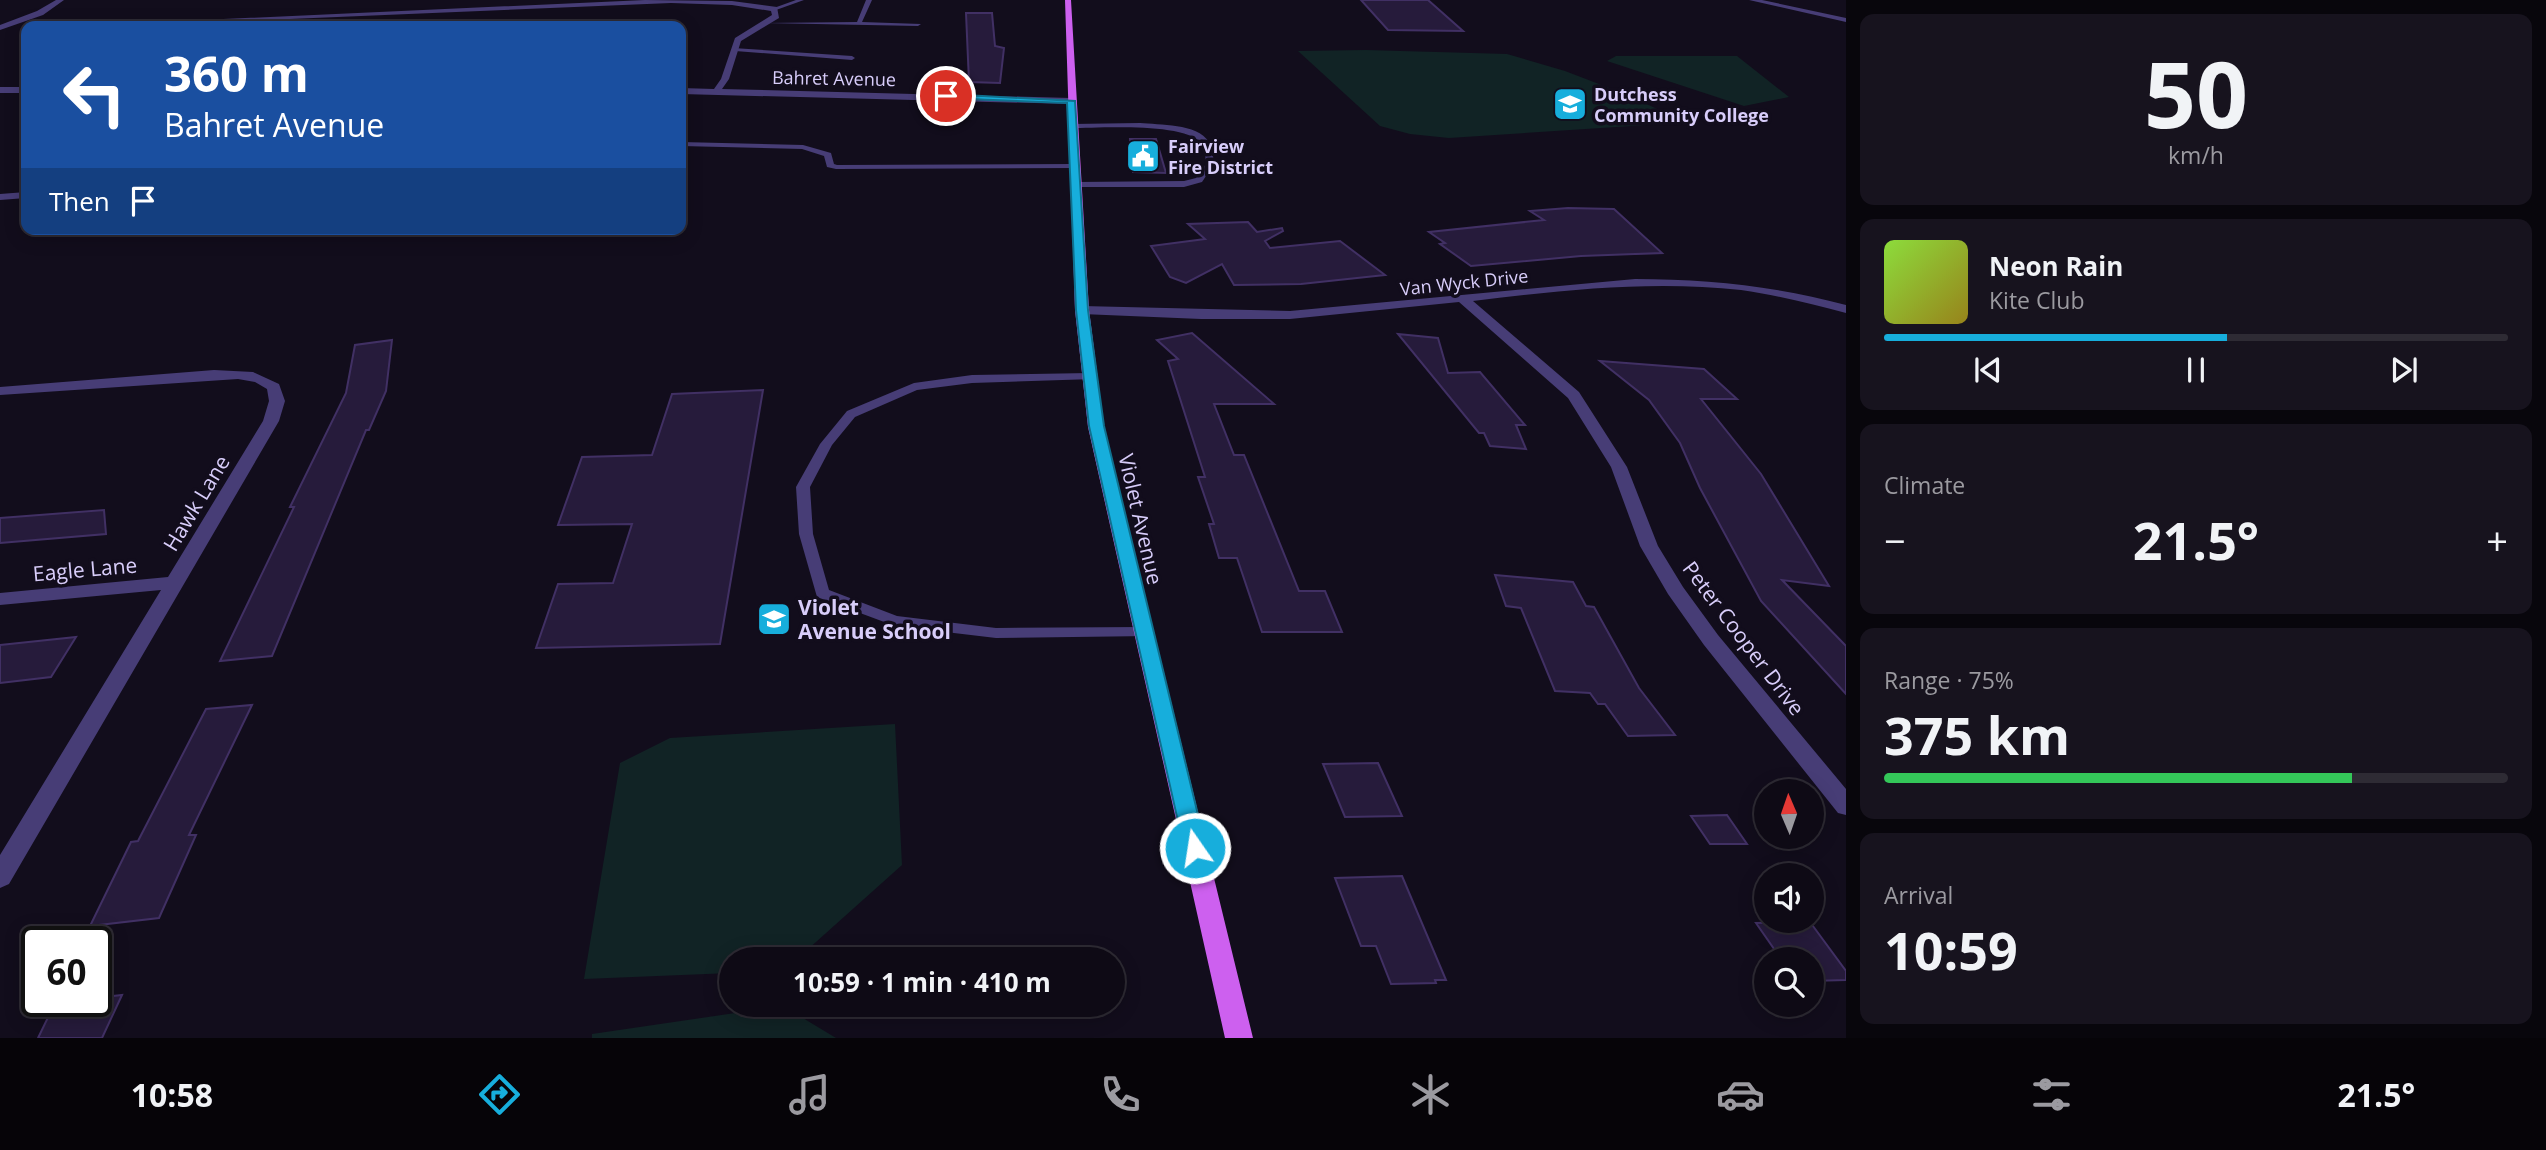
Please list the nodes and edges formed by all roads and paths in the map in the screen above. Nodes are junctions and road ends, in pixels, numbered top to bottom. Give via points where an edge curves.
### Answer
1 (61, 0) edge
2 (801, 0) edge
3 (869, 0) edge
4 (1068, 0) edge
5 (1752, 0) edge
6 (774, 9) junction
7 (1846, 20) edge
8 (193, 21) edge
9 (767, 23) junction
10 (859, 23) junction
11 (918, 24) dead end
12 (21, 28) edge
13 (0, 29) edge
14 (735, 50) junction
15 (852, 58) dead end
16 (0, 90) edge
17 (21, 90) edge
18 (686, 91) edge
19 (716, 91) junction
20 (1071, 101) junction
21 (1072, 126) junction
22 (686, 144) edge
23 (1074, 166) junction
24 (1076, 185) junction
25 (21, 195) edge
26 (0, 197) edge
27 (1463, 299) junction
28 (1846, 309) edge
29 (1082, 310) junction
30 (1090, 377) junction
31 (0, 391) edge
32 (174, 583) junction
33 (0, 599) edge
34 (1144, 632) junction
35 (1846, 806) edge
36 (0, 877) edge
37 (1239, 1038) edge

1 - 13 street
2 - 6 lane
3 - 10 lane
4 - 20 main road, Violet Avenue
5 - 7 street
6 - 8 street via 671,1
6 - 9 street via 776,16
9 - 10 lane
9 - 14 street via 742,36
10 - 11 lane
12 - 13 street
14 - 15 lane
14 - 19 street
16 - 17 street
18 - 19 street, Bahret Avenue
19 - 20 street, Bahret Avenue
20 - 21 main road, Violet Avenue
21 - 23 main road, Violet Avenue
21 - 24 lane via 1181,130 1202,139 1210,164 1199,180 1184,184
22 - 23 lane via 803,147 820,150 836,167
23 - 24 main road, Violet Avenue
24 - 29 main road, Violet Avenue
25 - 26 street
27 - 28 street, Van Wyck Drive via 1681,283 1737,286
27 - 29 street, Van Wyck Drive via 1259,316
27 - 35 street, Peter Cooper Drive via 1574,396 1619,467 1649,546 1675,590
29 - 30 main road, Violet Avenue
30 - 34 main road, Violet Avenue
30 - 34 lane via 972,379 914,387 851,414 826,444 803,487 806,534 822,593 895,621 996,633
31 - 32 street, Hawk Lane via 214,374 247,374 275,387 277,401 271,421
32 - 33 street, Eagle Lane
32 - 36 street, Hawk Lane
34 - 37 main road, Violet Avenue

